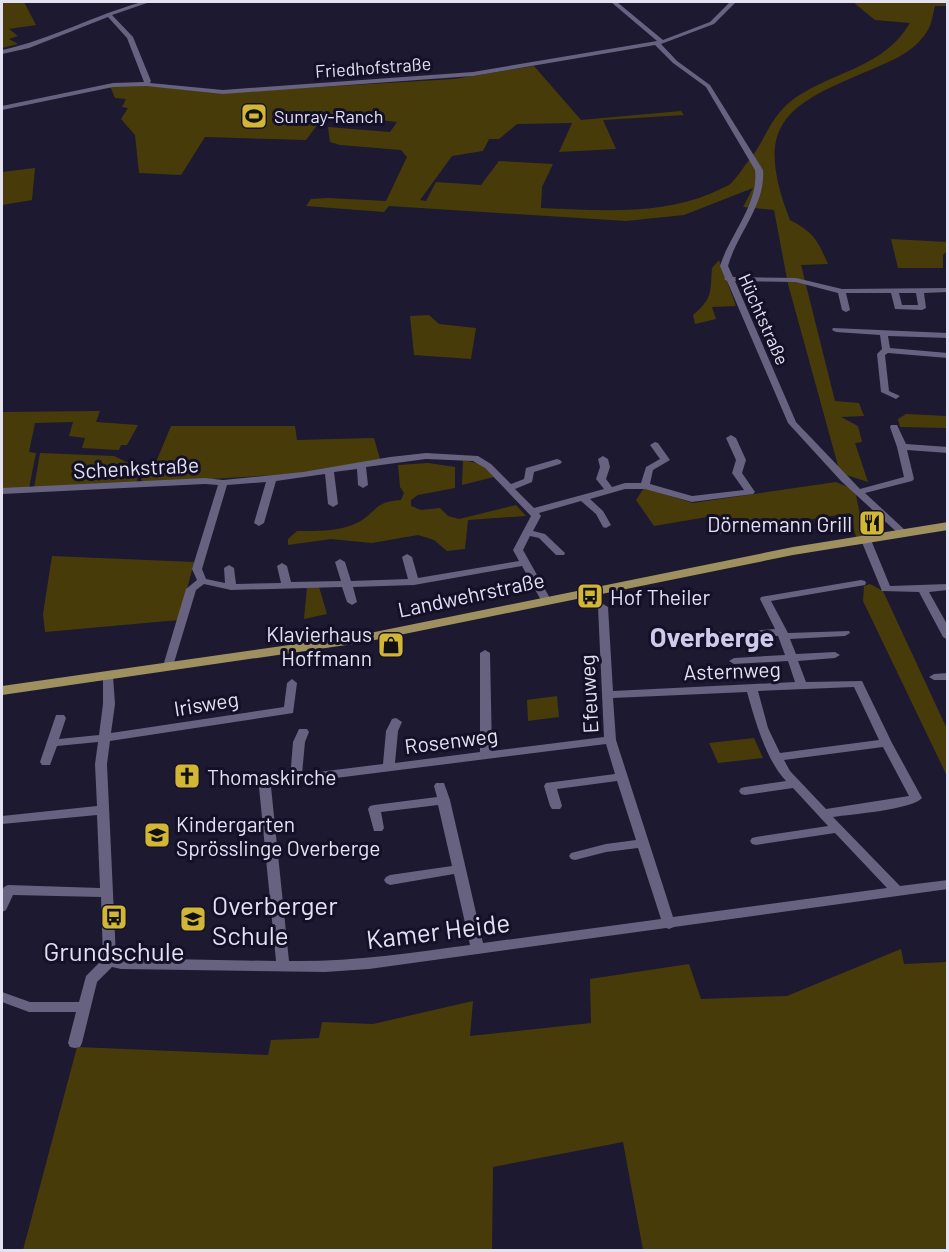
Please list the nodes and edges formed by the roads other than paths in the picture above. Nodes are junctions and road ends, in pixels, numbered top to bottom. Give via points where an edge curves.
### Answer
1 (147, 2) edge
2 (614, 2) edge
3 (733, 2) edge
4 (110, 16) junction
5 (660, 43) junction
6 (2, 52) edge
7 (146, 84) junction
8 (2, 108) edge
9 (728, 279) junction
10 (920, 290) junction
11 (948, 290) edge
12 (842, 291) junction
13 (896, 291) junction
14 (846, 310) dead end
15 (836, 330) dead end
16 (884, 333) junction
17 (948, 336) edge
18 (886, 350) junction
19 (947, 358) edge
20 (896, 396) dead end
21 (894, 427) dead end
22 (731, 438) dead end
23 (654, 446) dead end
24 (902, 447) junction
25 (948, 450) edge
26 (603, 459) dead end
27 (557, 462) dead end
28 (361, 465) junction
29 (329, 471) junction
30 (272, 477) junction
31 (223, 483) junction
32 (363, 485) dead end
33 (645, 486) junction
34 (509, 488) junction
35 (609, 489) junction
36 (2, 491) edge
37 (858, 492) junction
38 (582, 497) junction
39 (333, 504) dead end
40 (532, 512) junction
41 (259, 523) dead end
42 (606, 525) dead end
43 (948, 526) edge
44 (528, 533) junction
45 (903, 533) junction
46 (866, 540) junction
47 (560, 553) dead end
48 (407, 557) dead end
49 (340, 562) dead end
50 (524, 563) junction
51 (282, 566) dead end
52 (229, 568) dead end
53 (202, 581) junction
54 (414, 582) junction
55 (346, 583) junction
56 (861, 583) dead end
57 (287, 585) junction
58 (231, 587) junction
59 (948, 587) edge
60 (923, 589) junction
61 (546, 600) junction
62 (352, 602) dead end
63 (603, 607) dead end
64 (707, 632) dead end
65 (946, 632) edge
66 (844, 633) dead end
67 (783, 634) junction
68 (485, 653) dead end
69 (835, 655) dead end
70 (792, 657) junction
71 (734, 661) dead end
72 (168, 666) junction
73 (108, 676) junction
74 (948, 676) edge
75 (934, 677) dead end
76 (292, 683) dead end
77 (802, 686) junction
78 (752, 688) junction
79 (2, 690) edge
80 (608, 695) junction
81 (60, 718) dead end
82 (396, 722) dead end
83 (303, 732) dead end
84 (104, 738) junction
85 (610, 740) junction
86 (53, 743) junction
87 (886, 743) junction
88 (486, 756) junction
89 (776, 757) junction
90 (46, 762) dead end
91 (389, 767) junction
92 (620, 777) junction
93 (795, 784) junction
94 (440, 786) dead end
95 (265, 787) dead end
96 (745, 790) dead end
97 (444, 800) junction
98 (556, 806) dead end
99 (102, 810) junction
100 (823, 814) junction
101 (2, 820) edge
102 (378, 828) dead end
103 (836, 829) junction
104 (756, 841) dead end
105 (642, 843) junction
106 (574, 856) dead end
107 (459, 869) junction
108 (390, 880) dead end
109 (948, 884) edge
110 (897, 891) junction
111 (107, 892) junction
112 (2, 907) edge
113 (669, 924) junction
114 (478, 950) junction
115 (110, 961) junction
116 (283, 966) junction
117 (2, 997) edge
118 (84, 1007) junction
119 (75, 1043) dead end

1 - 4 street
2 - 5 street, Hüchtstraße
3 - 5 street, Friedhofstraße via 712,23
4 - 6 street via 27,47
4 - 7 street via 130,37
5 - 7 street, Friedhofstraße via 442,78 223,92
5 - 9 street, Hüchtstraße via 675,62 708,87 759,170 761,185 725,258
7 - 8 street, Friedhofstraße via 96,87
9 - 12 street via 796,280
9 - 37 street, Hüchtstraße via 792,423
10 - 11 street
10 - 13 street
10 - 13 street via 922,308 912,309 898,307
12 - 13 street
12 - 14 street
15 - 16 street
16 - 17 street
16 - 18 street
18 - 19 street
18 - 20 street via 881,354 885,392
21 - 24 street
22 - 33 street via 741,460 737,473 750,492 692,499
23 - 33 street via 665,460 649,469
24 - 25 street
24 - 37 street via 909,479
26 - 35 street via 601,479
27 - 34 street via 529,470 529,480
28 - 29 street, Schenkstraße
28 - 32 street
28 - 34 street, Schenkstraße via 426,456 475,458
29 - 30 street, Schenkstraße
29 - 39 street
30 - 31 street, Schenkstraße
30 - 41 street
31 - 36 street, Schenkstraße
31 - 53 street via 197,569
33 - 35 street
34 - 40 street
35 - 38 street
37 - 45 street, Hüchtstraße
38 - 40 street
38 - 42 street via 600,513
40 - 44 street via 536,516
43 - 45 main road, Landwehrstraße
44 - 47 street via 542,536
44 - 50 street via 519,550
45 - 46 main road, Landwehrstraße
46 - 60 street via 886,589
46 - 61 main road, Landwehrstraße
48 - 54 street
49 - 55 street
50 - 54 street
50 - 61 street
51 - 57 street
52 - 58 street
53 - 58 street
53 - 72 street via 191,589
54 - 55 street
55 - 57 street
55 - 62 street
56 - 67 street via 765,599
57 - 58 street
59 - 60 street
60 - 65 street
61 - 72 main road, Landwehrstraße via 360,639
63 - 80 street, Efeuweg
64 - 67 street via 724,636
66 - 67 street
67 - 70 street
68 - 88 street
69 - 70 street
70 - 71 street
70 - 77 street
72 - 73 main road, Landwehrstraße
73 - 79 main road, Landwehrstraße
73 - 84 street
74 - 75 street
76 - 84 street, Irisweg via 289,710
77 - 78 street, Asternweg
77 - 87 street, Asternweg via 858,683
78 - 80 street, Asternweg
78 - 89 street via 762,728
80 - 85 street, Efeuweg
81 - 86 street
82 - 91 street
83 - 91 street, Rosenweg via 296,779
84 - 86 street
84 - 99 street
85 - 88 street, Rosenweg
85 - 92 street, Efeuweg
86 - 90 street
87 - 89 street
87 - 100 street via 916,798
88 - 91 street, Rosenweg
89 - 93 street
92 - 98 street via 550,786
92 - 105 street, Efeuweg
93 - 96 street
93 - 100 street
94 - 97 street
95 - 116 street
97 - 102 street via 374,808
97 - 107 street
99 - 101 street
99 - 111 street
100 - 103 street
103 - 104 street
103 - 110 street
105 - 106 street
105 - 113 street, Efeuweg
107 - 108 street
107 - 114 street
109 - 110 street, Kamer Heide
110 - 113 street, Kamer Heide
111 - 112 street via 8,890
111 - 115 street
113 - 114 street, Kamer Heide
114 - 116 street, Kamer Heide via 369,964
115 - 116 street, Kamer Heide
115 - 118 street via 93,976
117 - 118 street via 29,1007
118 - 119 street

